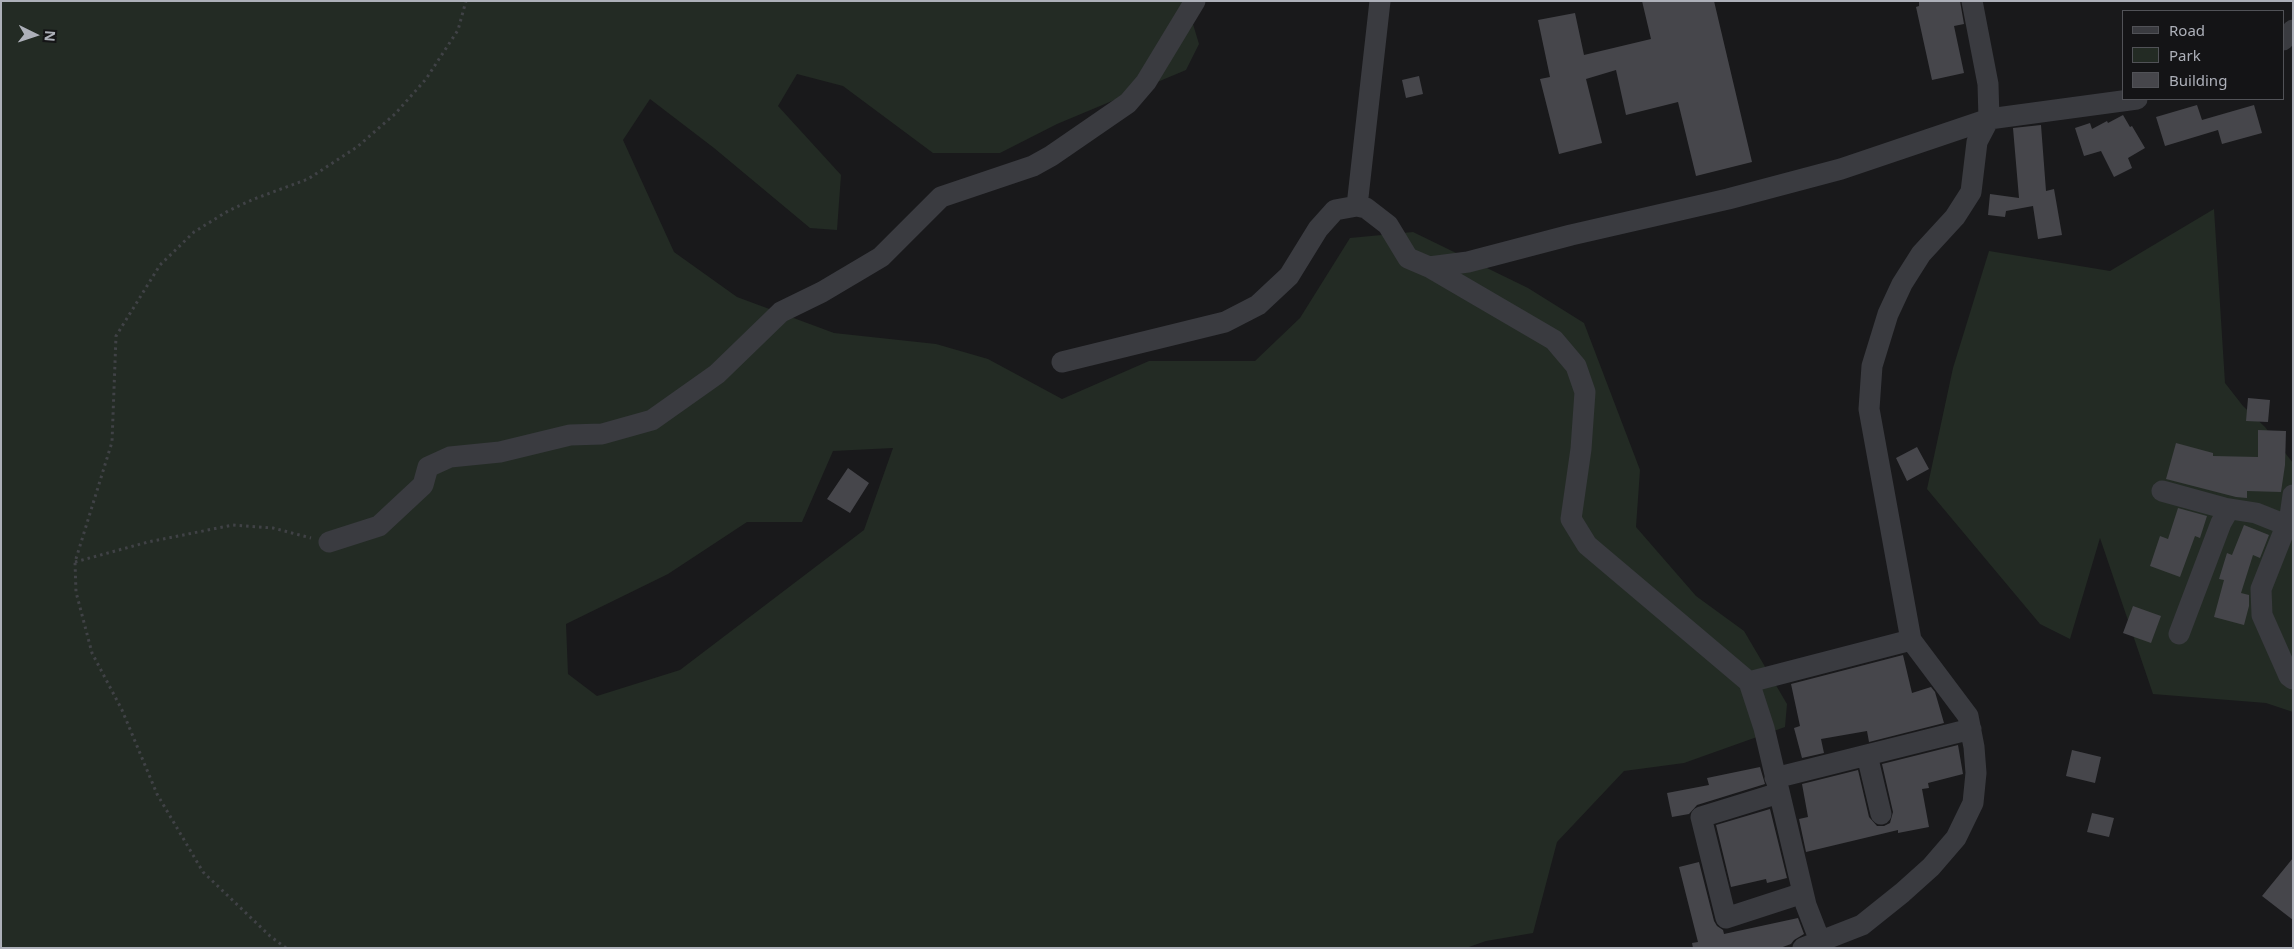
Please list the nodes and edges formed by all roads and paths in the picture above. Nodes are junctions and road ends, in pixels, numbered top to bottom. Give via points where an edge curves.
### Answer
1 (466, 1) edge
2 (1195, 1) edge
3 (1380, 1) edge
4 (1972, 1) edge
5 (2293, 30) edge
6 (2284, 39) edge
7 (2130, 100) edge
8 (1988, 119) junction
9 (1357, 206) junction
10 (1429, 267) junction
11 (1062, 362) dead end
12 (2162, 491) dead end
13 (2293, 495) edge
14 (2228, 509) junction
15 (2286, 525) junction
16 (330, 542) joint
17 (75, 562) junction
18 (2179, 634) dead end
19 (1911, 640) junction
20 (2293, 679) edge
21 (1749, 682) junction
22 (1971, 729) junction
23 (1867, 755) junction
24 (1777, 785) junction
25 (1881, 814) dead end
26 (1802, 893) junction
27 (1811, 945) edge
28 (286, 948) edge

1 - 17 path via 458,30 426,79 395,114 357,147 308,179 228,211 194,232 160,265 116,336 112,442
2 - 16 street via 1146,82 1128,103 1033,166 941,197 881,257 781,312 717,374 652,420 602,434 570,435 500,452 450,457 428,467 423,485 379,526
3 - 9 street
4 - 8 street via 1988,84
5 - 6 street
7 - 8 street
8 - 10 street via 1841,169 1728,199 1468,262
8 - 19 street via 1977,142 1971,192 1956,217 1921,254 1902,284 1888,314 1872,366 1869,409
9 - 10 street via 1366,208 1388,226 1408,258
9 - 11 street via 1335,210 1318,229 1289,276 1258,305 1225,322
10 - 21 street via 1554,340 1576,366 1585,392 1571,519 1587,545
12 - 14 street
13 - 15 street
14 - 15 street via 2256,513
14 - 18 street
15 - 20 street via 2261,589 2262,615
16 - 17 path via 273,528 233,525 148,542
17 - 28 path via 76,592 92,652 122,710 157,794 203,872
19 - 21 street
19 - 22 street via 1968,716
21 - 24 street
22 - 23 street
22 - 27 street via 1976,773 1973,803 1956,838 1931,867 1862,925
23 - 24 street
23 - 25 street
24 - 26 street
24 - 26 street via 1701,817 1726,918
26 - 27 street

